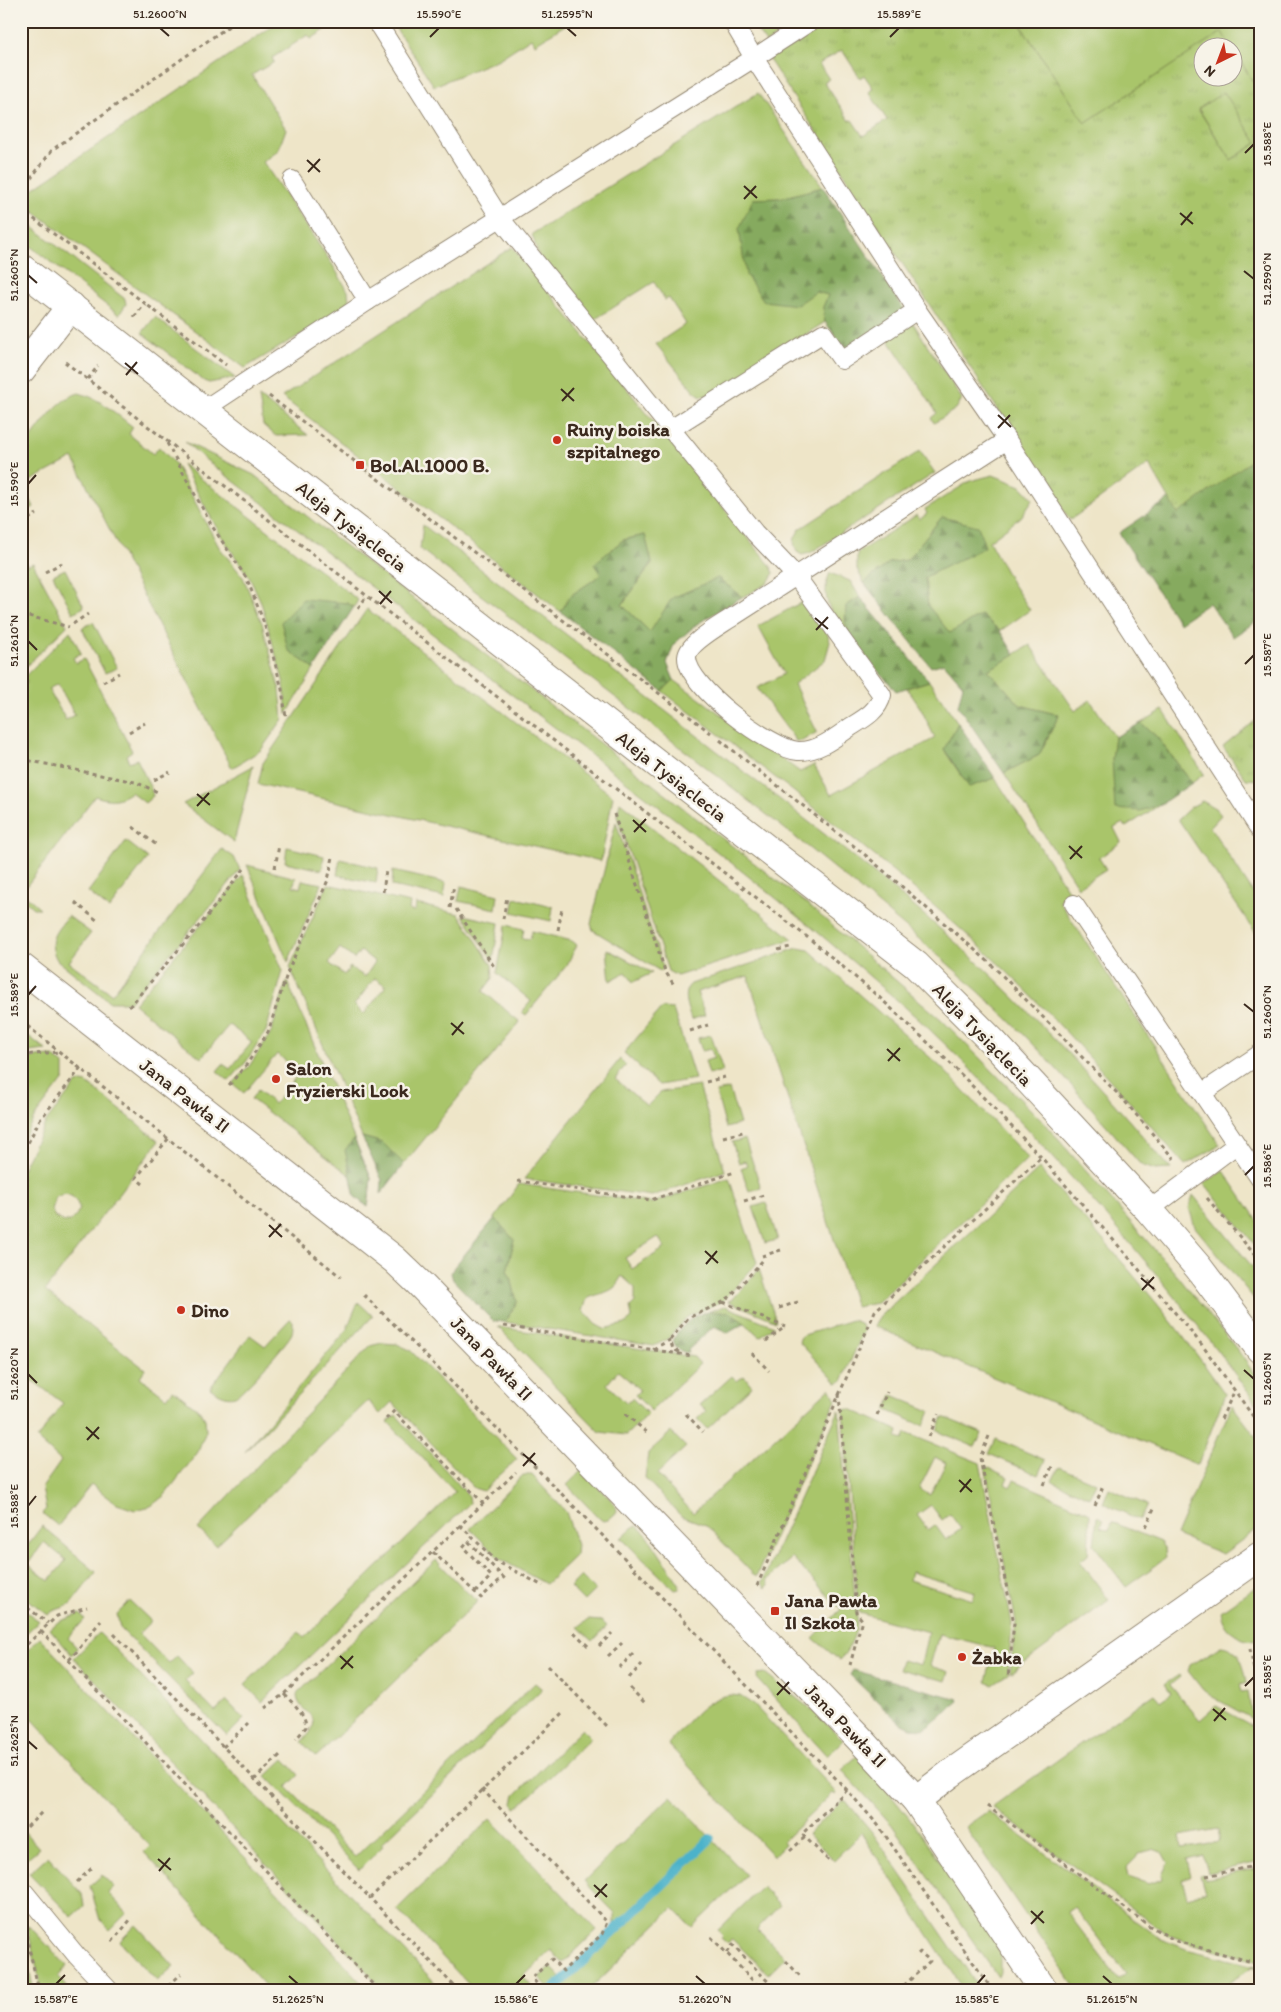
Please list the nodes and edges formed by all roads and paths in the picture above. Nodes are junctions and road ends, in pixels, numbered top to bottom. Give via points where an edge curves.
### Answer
1 (236, 21) edge
2 (376, 21) edge
3 (732, 21) edge
4 (811, 21) edge
5 (754, 58) junction
6 (292, 180) dead end
7 (21, 192) edge
8 (21, 209) edge
9 (500, 218) junction
10 (21, 268) edge
11 (368, 301) junction
12 (145, 304) junction
13 (71, 306) junction
14 (917, 310) junction
15 (130, 323) dead end
16 (65, 362) dead end
17 (231, 368) dead end
18 (21, 370) edge
19 (94, 371) dead end
20 (88, 379) junction
21 (268, 396) dead end
22 (202, 410) junction
23 (671, 429) junction
24 (165, 440) junction
25 (1007, 440) junction
26 (37, 514) dead end
27 (21, 523) edge
28 (62, 563) dead end
29 (45, 572) dead end
30 (796, 576) junction
31 (367, 596) junction
32 (358, 608) dead end
33 (21, 614) edge
34 (88, 614) dead end
35 (119, 673) dead end
36 (103, 682) dead end
37 (286, 718) dead end
38 (145, 723) dead end
39 (129, 732) dead end
40 (21, 759) edge
41 (170, 772) dead end
42 (154, 780) dead end
43 (160, 792) dead end
44 (614, 814) dead end
45 (133, 827) dead end
46 (1260, 830) edge
47 (279, 845) dead end
48 (158, 846) dead end
49 (333, 857) dead end
50 (275, 868) dead end
51 (244, 869) dead end
52 (386, 870) dead end
53 (454, 884) dead end
54 (383, 892) dead end
55 (507, 897) dead end
56 (75, 902) dead end
57 (1074, 904) dead end
58 (450, 908) dead end
59 (456, 909) dead end
60 (562, 909) dead end
61 (503, 919) dead end
62 (99, 922) dead end
63 (558, 930) dead end
64 (790, 947) dead end
65 (778, 950) dead end
66 (21, 967) edge
67 (495, 968) dead end
68 (674, 985) dead end
69 (129, 1007) dead end
70 (21, 1020) edge
71 (708, 1025) dead end
72 (690, 1032) dead end
73 (61, 1052) junction
74 (1260, 1054) edge
75 (21, 1055) edge
76 (81, 1068) junction
77 (725, 1077) dead end
78 (706, 1082) dead end
79 (229, 1086) dead end
80 (1202, 1093) junction
81 (743, 1132) dead end
82 (723, 1137) dead end
83 (169, 1138) junction
84 (1236, 1145) junction
85 (21, 1158) edge
86 (1041, 1158) junction
87 (735, 1172) dead end
88 (1260, 1178) edge
89 (1190, 1179) junction
90 (518, 1181) dead end
91 (143, 1184) dead end
92 (764, 1195) dead end
93 (744, 1201) dead end
94 (1149, 1210) junction
95 (782, 1250) dead end
96 (1260, 1261) edge
97 (341, 1277) dead end
98 (364, 1295) dead end
99 (724, 1302) junction
100 (798, 1302) dead end
101 (779, 1308) dead end
102 (498, 1325) dead end
103 (670, 1340) junction
104 (766, 1341) dead end
105 (653, 1349) junction
106 (1260, 1349) edge
107 (752, 1353) dead end
108 (681, 1354) junction
109 (692, 1356) dead end
110 (769, 1370) dead end
111 (1235, 1390) junction
112 (887, 1392) dead end
113 (839, 1393) junction
114 (625, 1414) dead end
115 (686, 1414) dead end
116 (938, 1414) dead end
117 (877, 1415) dead end
118 (386, 1419) dead end
119 (1221, 1419) dead end
120 (1260, 1426) edge
121 (703, 1432) dead end
122 (649, 1434) dead end
123 (989, 1436) dead end
124 (929, 1437) dead end
125 (1052, 1464) dead end
126 (516, 1472) dead end
127 (1044, 1485) dead end
128 (1103, 1486) dead end
129 (483, 1503) junction
130 (1095, 1506) dead end
131 (1154, 1508) dead end
132 (460, 1525) junction
133 (1146, 1528) dead end
134 (433, 1552) junction
135 (1260, 1556) edge
136 (543, 1586) dead end
137 (757, 1586) dead end
138 (475, 1593) junction
139 (21, 1602) edge
140 (87, 1607) dead end
141 (101, 1621) dead end
142 (48, 1623) junction
143 (41, 1631) junction
144 (574, 1632) dead end
145 (612, 1632) dead end
146 (114, 1634) dead end
147 (622, 1643) dead end
148 (588, 1646) dead end
149 (599, 1646) dead end
150 (1250, 1649) dead end
151 (21, 1650) edge
152 (632, 1654) dead end
153 (608, 1656) dead end
154 (68, 1660) junction
155 (642, 1664) dead end
156 (850, 1665) dead end
157 (548, 1666) dead end
158 (619, 1668) dead end
159 (629, 1678) dead end
160 (1008, 1678) dead end
161 (630, 1688) dead end
162 (1259, 1688) edge
163 (284, 1694) junction
164 (1260, 1702) edge
165 (645, 1703) dead end
166 (265, 1708) dead end
167 (563, 1713) dead end
168 (249, 1723) dead end
169 (607, 1726) dead end
170 (296, 1739) dead end
171 (224, 1747) junction
172 (280, 1755) dead end
173 (254, 1780) junction
174 (482, 1789) junction
175 (847, 1790) junction
176 (916, 1800) junction
177 (987, 1806) dead end
178 (43, 1811) dead end
179 (27, 1827) dead end
180 (805, 1837) junction
181 (790, 1851) dead end
182 (828, 1860) dead end
183 (1260, 1864) edge
184 (94, 1866) dead end
185 (1206, 1876) dead end
186 (77, 1882) dead end
187 (22, 1890) edge
188 (370, 1898) junction
189 (131, 1919) dead end
190 (24, 1929) dead end
191 (711, 1937) dead end
192 (112, 1942) dead end
193 (726, 1952) junction
194 (918, 1954) dead end
195 (786, 1961) dead end
196 (1260, 1964) edge
197 (181, 1974) dead end
198 (801, 1977) dead end
199 (39, 1991) edge
200 (110, 1991) edge
201 (163, 1991) edge
202 (379, 1991) edge
203 (459, 1991) edge
204 (542, 1991) edge
205 (763, 1991) edge
206 (777, 1991) edge
207 (898, 1991) edge
208 (993, 1991) edge
209 (1044, 1991) edge

1 - 7 path via 52,150
2 - 9 lane
3 - 5 lane
4 - 5 lane
5 - 9 lane
5 - 14 lane
6 - 11 lane
8 - 12 path
9 - 11 lane
9 - 23 lane
10 - 13 street, Aleja Tysiąclecia
11 - 22 lane
12 - 15 path
12 - 17 path
13 - 18 street
13 - 22 street, Aleja Tysiąclecia
14 - 23 lane via 842,360 823,333
14 - 25 lane
16 - 20 path
19 - 20 path
20 - 24 path
21 - 89 path via 685,712 869,858 991,964 1122,1098
22 - 94 street, Aleja Tysiąclecia via 916,965 993,1042
23 - 30 lane via 756,533
24 - 31 path
24 - 37 path via 212,526 247,579 264,623 282,689
25 - 30 lane
25 - 46 lane
26 - 27 path
28 - 29 path
30 - 30 lane via 709,633 692,646 687,656 699,684 731,714 780,746 798,751 820,747 870,714 879,705 882,695
31 - 32 path
31 - 86 path via 811,940 951,1064
33 - 34 path via 71,626
35 - 36 path
38 - 39 path
40 - 43 path via 135,782
41 - 42 path
44 - 68 path via 665,971
45 - 48 path
47 - 50 path
49 - 79 path via 328,880 288,971 268,1032
51 - 69 path
52 - 54 path
53 - 58 path
55 - 61 path
56 - 62 path
57 - 80 lane
59 - 67 path
60 - 63 path
64 - 65 path
66 - 176 street, Jana Pawła II via 396,1260
70 - 73 path
71 - 72 path
73 - 75 path
73 - 76 path
74 - 80 lane
76 - 83 path
76 - 85 path via 39,1121
77 - 78 path
80 - 84 lane
81 - 82 path
83 - 91 path via 136,1178
83 - 97 path
84 - 88 lane
84 - 89 lane
86 - 111 path via 1142,1273
86 - 113 path via 875,1311
87 - 90 path via 651,1200
89 - 94 lane
89 - 96 path
92 - 93 path
94 - 106 street, Aleja Tysiąclecia via 1198,1267
95 - 99 path via 763,1258
98 - 175 path via 418,1346
99 - 103 path via 688,1318
99 - 104 path via 785,1327
100 - 101 path
102 - 105 path
103 - 105 path
103 - 108 path via 673,1349
105 - 108 path
107 - 110 path
108 - 109 path
111 - 119 path
111 - 120 path
112 - 117 path
113 - 137 path
113 - 156 path via 856,1612 862,1620
114 - 122 path
115 - 121 path
116 - 124 path
118 - 129 path via 394,1411
123 - 160 path via 980,1458 1014,1623
125 - 127 path
126 - 129 path
128 - 130 path
129 - 132 path
131 - 133 path
132 - 134 path
132 - 136 path via 496,1561
134 - 138 path
134 - 163 path
135 - 176 street
138 - 138 path via 492,1576 463,1546 468,1541 505,1578 480,1598
139 - 142 path
140 - 142 path via 57,1616
141 - 154 path
142 - 143 path
143 - 151 path
143 - 154 path
144 - 148 path
145 - 149 path
146 - 171 path
147 - 153 path
150 - 162 path
152 - 158 path
154 - 202 path
155 - 159 path
157 - 169 path
161 - 165 path
162 - 164 path
163 - 166 path
163 - 170 path via 306,1722 306,1728
167 - 174 path
168 - 171 path
171 - 173 path
172 - 173 path
173 - 188 path
174 - 188 path
174 - 204 path via 606,1922 602,1934 563,1971 552,1959 532,1978
175 - 180 path via 802,1834
175 - 208 path via 878,1826
176 - 209 street, Jana Pawła II
177 - 196 path via 1148,1925 1176,1941
178 - 179 path
180 - 181 path
180 - 182 path
183 - 185 path
184 - 186 path
187 - 200 lane
188 - 203 path
189 - 192 path
190 - 199 path
191 - 193 path
193 - 205 path
193 - 206 path via 733,1945
194 - 207 path via 920,1952 930,1961
195 - 198 path
197 - 201 path

